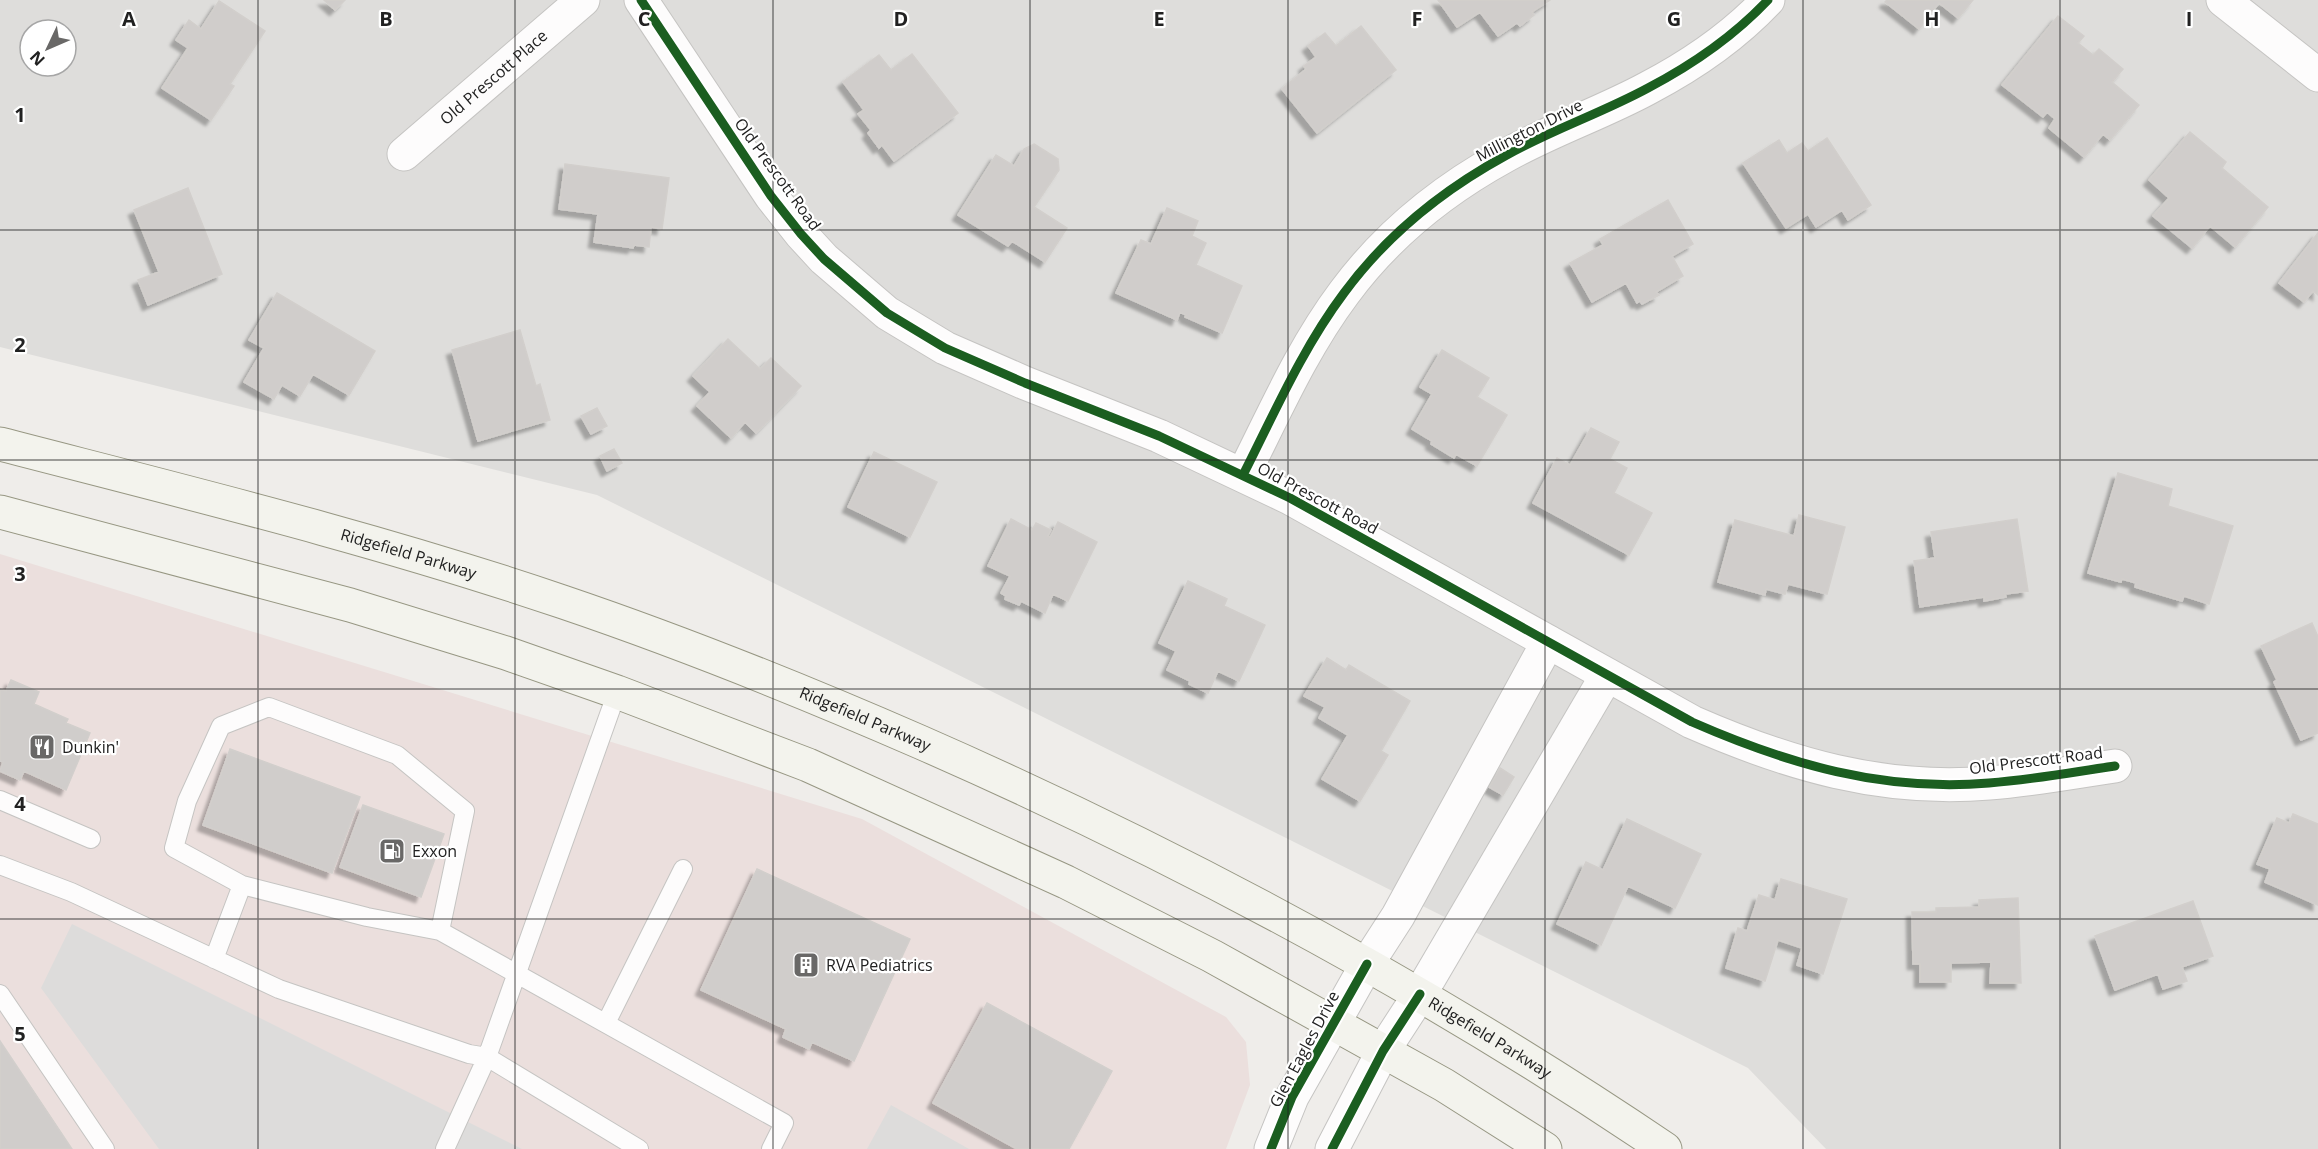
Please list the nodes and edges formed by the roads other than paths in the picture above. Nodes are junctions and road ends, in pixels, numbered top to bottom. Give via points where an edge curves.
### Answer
1 (583, 0) edge
2 (640, 0) edge
3 (1768, 0) edge
4 (2223, 0) edge
5 (2318, 75) edge
6 (404, 154) dead end
7 (0, 444) edge
8 (1242, 475) junction
9 (0, 512) edge
10 (1548, 642) junction
11 (1607, 675) junction
12 (617, 692) junction
13 (2115, 766) dead end
14 (0, 800) edge
15 (91, 839) dead end
16 (0, 865) edge
17 (683, 869) dead end
18 (242, 885) junction
19 (440, 932) junction
20 (214, 959) junction
21 (1367, 964) junction
22 (517, 974) junction
23 (0, 994) edge
24 (1420, 994) junction
25 (606, 1023) junction
26 (1334, 1023) junction
27 (1383, 1051) junction
28 (487, 1058) junction
29 (105, 1149) edge
30 (445, 1149) edge
31 (639, 1149) edge
32 (771, 1149) edge
33 (1271, 1149) edge
34 (1332, 1149) edge
35 (1545, 1149) edge
36 (1665, 1149) edge

1 - 6 street, Old Prescott Place
2 - 8 street, Old Prescott Road via 771,196 824,259 887,313 945,348 1159,436
3 - 8 street, Millington Drive via 1707,53 1648,89 1506,155 1449,191 1395,234 1344,292 1304,355
4 - 5 street
7 - 21 main road, Ridgefield Parkway via 426,558 696,650 854,713 1089,818
8 - 10 street, Old Prescott Road
9 - 12 main road via 350,605
10 - 11 street, Old Prescott Road
10 - 21 street, Glen Eagles Drive via 1398,916
11 - 13 street, Old Prescott Road via 1692,722 1750,747 1821,770 1887,782 1988,784
11 - 24 street
12 - 22 lane
12 - 26 main road via 808,765 1023,862
14 - 15 lane
16 - 20 lane via 72,892
17 - 25 lane
18 - 19 lane
18 - 19 lane via 174,848 187,801 221,726 269,707 397,755 465,811
18 - 20 lane
19 - 22 lane
20 - 28 lane via 279,989
21 - 24 main road, Ridgefield Parkway
21 - 26 street, Glen Eagles Drive
22 - 25 lane
22 - 28 lane
23 - 29 lane
24 - 27 street
24 - 36 main road, Ridgefield Parkway
25 - 32 lane via 784,1123
26 - 27 main road
26 - 33 street, Glen Eagles Drive via 1292,1097
27 - 34 street
27 - 35 main road
28 - 30 lane
28 - 31 lane

